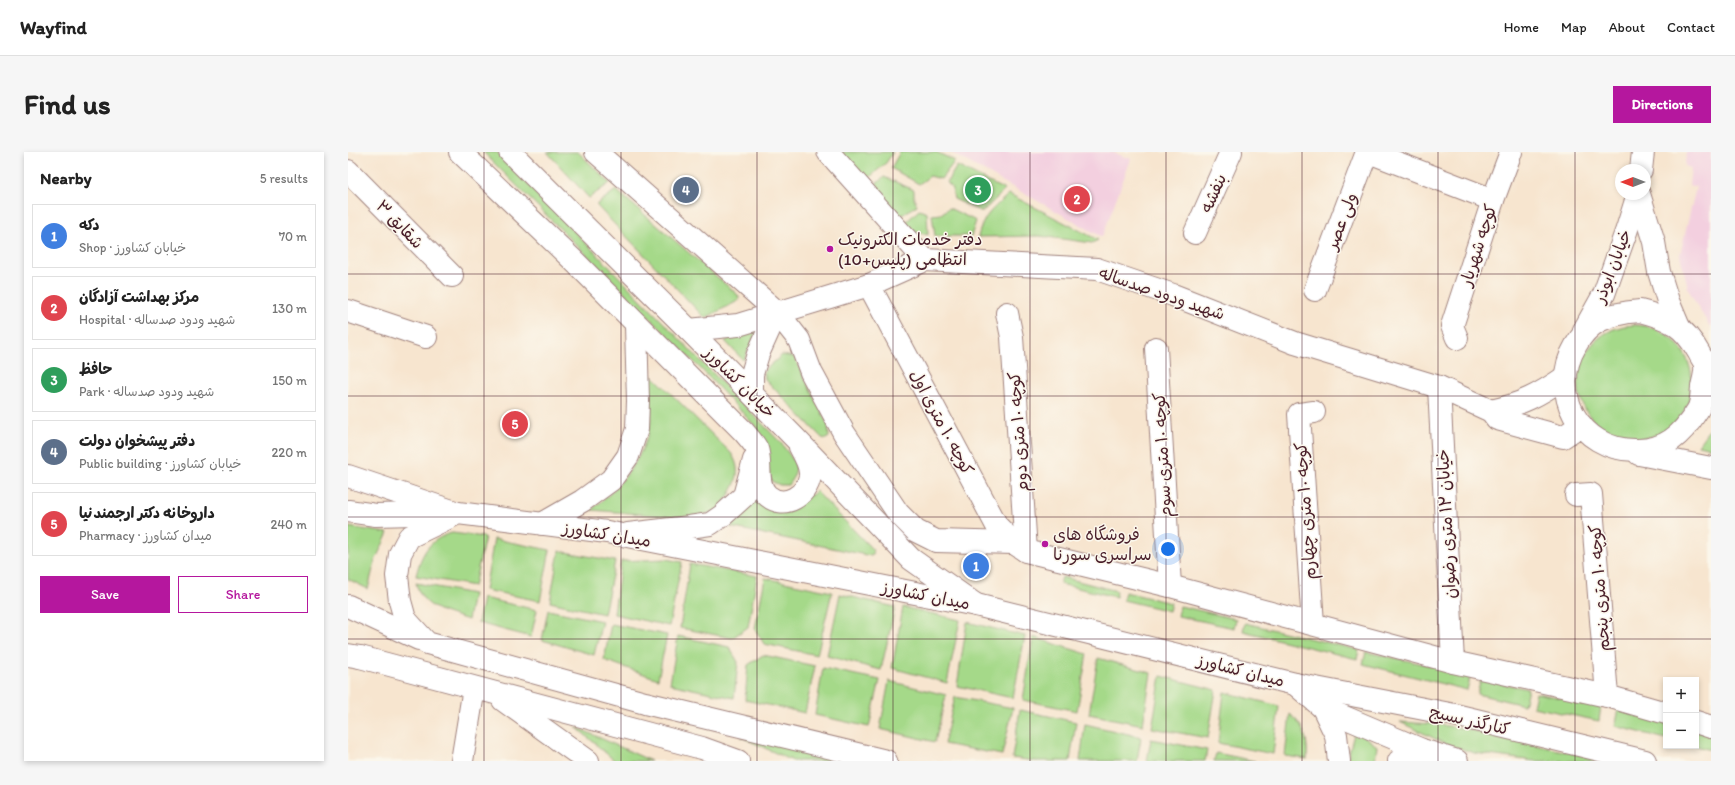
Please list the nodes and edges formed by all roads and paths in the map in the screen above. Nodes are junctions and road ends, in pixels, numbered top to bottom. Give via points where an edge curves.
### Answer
1 (460, 152) edge
2 (510, 152) edge
3 (596, 152) edge
4 (828, 152) edge
5 (1231, 152) edge
6 (1368, 152) edge
7 (1512, 152) edge
8 (1642, 152) edge
9 (1641, 164) edge
10 (348, 171) edge
11 (1493, 200) junction
12 (1636, 200) edge
13 (1640, 200) edge
14 (1195, 233) dead end
15 (925, 260) junction
16 (452, 276) dead end
17 (869, 284) junction
18 (1315, 290) dead end
19 (348, 311) edge
20 (777, 312) junction
21 (1007, 313) dead end
22 (636, 325) junction
23 (1679, 327) junction
24 (689, 330) junction
25 (1581, 336) junction
26 (426, 338) dead end
27 (1457, 338) dead end
28 (1156, 348) dead end
29 (1708, 367) edge
30 (1565, 377) junction
31 (1439, 387) junction
32 (752, 394) junction
33 (1491, 411) junction
34 (1314, 412) dead end
35 (1581, 425) junction
36 (795, 438) junction
37 (757, 449) junction
38 (1622, 450) junction
39 (1711, 468) edge
40 (348, 476) edge
41 (1576, 494) dead end
42 (348, 511) edge
43 (458, 513) junction
44 (542, 524) junction
45 (620, 534) junction
46 (1020, 547) junction
47 (1170, 586) junction
48 (976, 605) junction
49 (348, 606) edge
50 (1313, 624) junction
51 (427, 643) junction
52 (354, 656) edge
53 (1453, 662) junction
54 (1294, 684) junction
55 (483, 690) junction
56 (1607, 696) junction
57 (1323, 708) junction
58 (1663, 712) edge
59 (1699, 723) edge
60 (1711, 726) edge
61 (1422, 750) junction
62 (697, 755) edge
63 (462, 761) edge
64 (588, 761) edge
65 (738, 761) edge
66 (886, 761) edge
67 (1339, 761) edge
68 (1399, 761) edge
69 (1457, 761) edge
70 (1645, 761) edge

1 - 22 main road, خیابان کشاورز via 573,260
2 - 24 main road, خیابان کشاورز
3 - 20 main road
4 - 15 main road
5 - 14 main road, بنفشه
6 - 11 main road
6 - 18 main road, ولی عصر
7 - 11 main road, کوچه شهریار
8 - 9 main road
10 - 16 main road, شقایق ۳
11 - 27 main road, کوچه شهریار via 1452,326
12 - 25 main road, خیابان ابوذر via 1604,294
13 - 23 main road via 1654,242 1659,272
15 - 17 main road, شهید ودود صدساله
15 - 31 main road, شهید ودود صدساله via 1097,269 1173,295 1295,343
17 - 20 main road, شهید ودود صدساله
17 - 46 main road, کوچه ۱۰ متری اول via 997,526
19 - 26 main road
20 - 24 main road, شهید ودود صدساله via 738,325
20 - 32 main road via 758,354 752,374
20 - 46 main road via 798,340 811,372 844,433 898,513 916,531 936,541
21 - 46 main road, کوچه ۱۰ متری دوم via 1012,338
22 - 37 main road, خیابان کشاورز via 744,432
22 - 44 main road via 637,429 628,456 610,480 582,501
23 - 25 main road via 1660,316 1640,311 1618,313 1598,321
23 - 29 main road
24 - 32 main road, خیابان کشاورز
25 - 30 main road via 1570,355
28 - 47 main road, کوچه ۱۰ متری سوم
29 - 38 main road via 1700,407 1687,428 1668,443 1646,450
30 - 33 main road via 1531,399
30 - 35 main road via 1567,399
31 - 33 main road, شهید ودود صدساله
31 - 53 main road, خیابان ۱۲ متری رضوان
32 - 36 main road, خیابان کشاورز
33 - 35 main road, شهید ودود صدساله via 1497,419 1563,437
34 - 50 main road, کوچه ۱۰ متری چهارم via 1299,414
35 - 38 main road via 1595,439
36 - 37 main road via 807,459 810,475 802,494 791,501 768,496 762,486
36 - 48 main road, خیابان کشاورز via 911,559
37 - 45 main road via 744,496 710,524
38 - 39 main road
40 - 43 main road
41 - 56 main road, کوچه ۱۰ متری پنجم via 1591,494
42 - 43 main road via 376,514
43 - 44 main road, میدان کشاورز
43 - 51 main road via 409,537 400,554 396,576 405,619
44 - 45 main road, میدان کشاورز
45 - 48 main road, میدان کشاورز
46 - 47 main road
47 - 50 main road
48 - 54 main road, میدان کشاورز
49 - 51 main road
50 - 53 main road
51 - 66 main road via 646,703
52 - 55 main road
53 - 56 main road
54 - 57 main road, میدان کشاورز
54 - 70 main road, کنارگذر بسیج via 1455,714
55 - 62 main road
55 - 63 main road
55 - 64 main road
56 - 58 main road
57 - 61 main road
57 - 67 main road, میدان کشاورز via 1336,734
59 - 60 main road
61 - 68 main road
61 - 69 main road
62 - 65 main road

